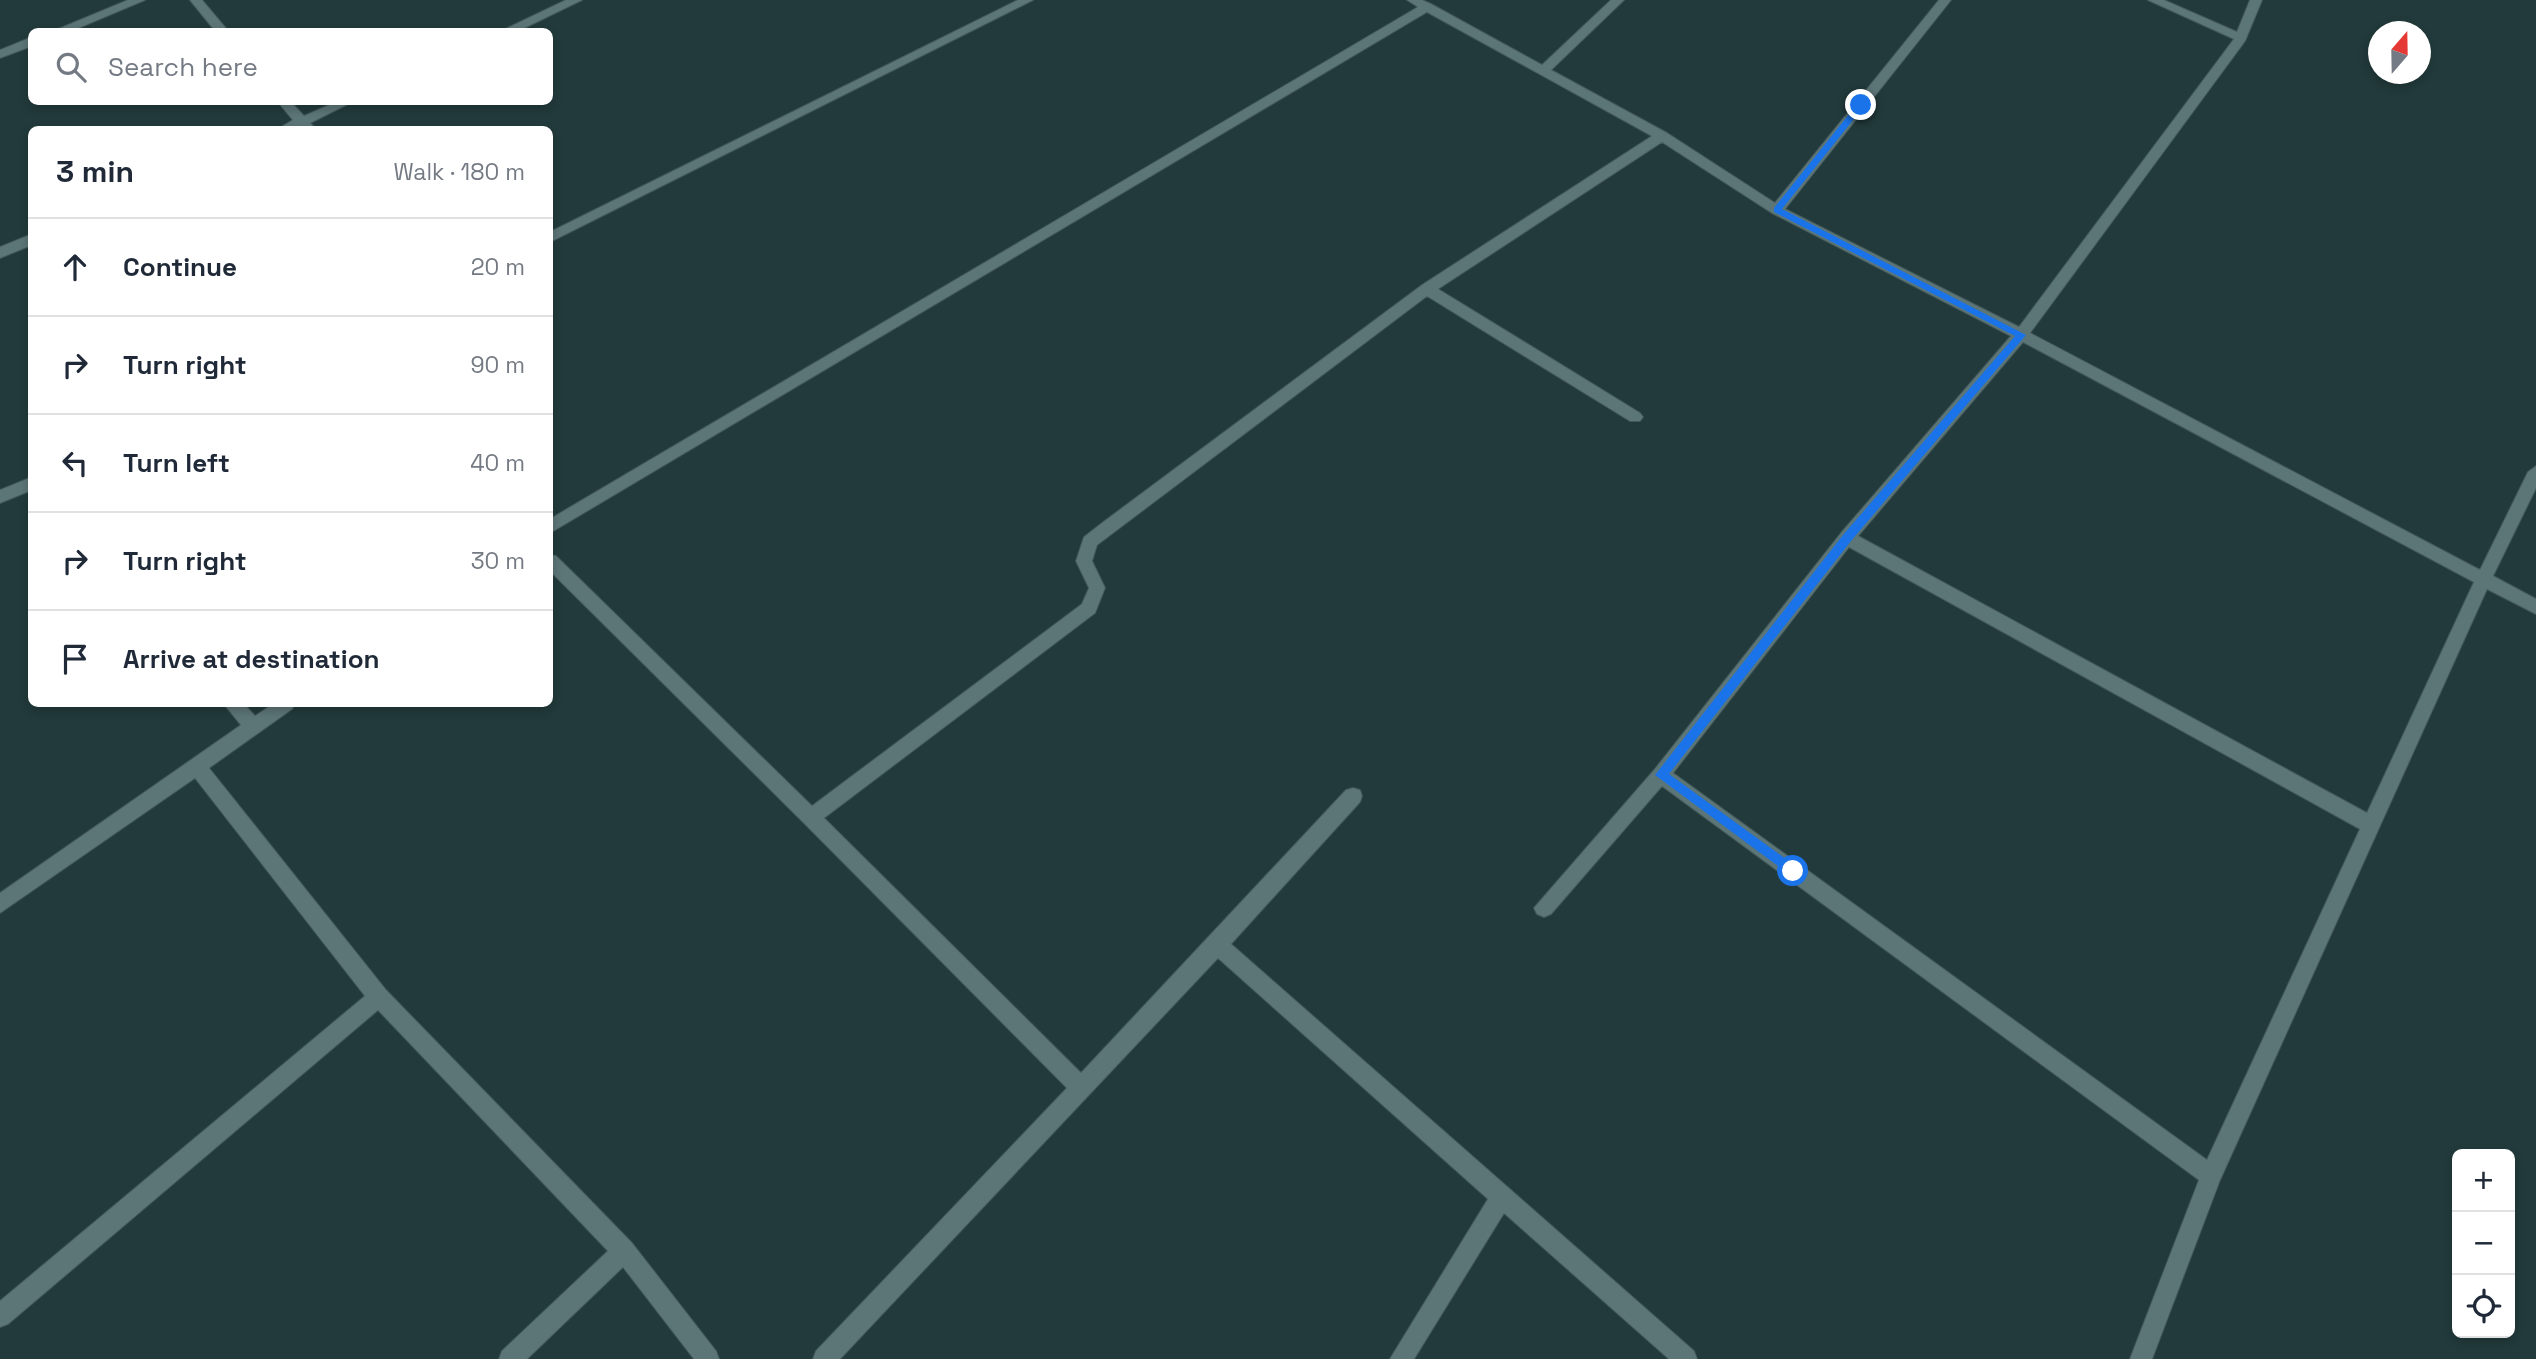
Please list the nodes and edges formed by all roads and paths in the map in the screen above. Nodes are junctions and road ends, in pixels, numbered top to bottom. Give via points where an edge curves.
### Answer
1 (139, 0) edge
2 (195, 0) edge
3 (576, 0) edge
4 (1027, 0) edge
5 (1413, 0) edge
6 (1618, 0) edge
7 (1945, 0) edge
8 (2154, 0) edge
9 (2256, 0) edge
10 (1427, 7) junction
11 (67, 28) edge
12 (220, 28) edge
13 (514, 28) edge
14 (2241, 38) junction
15 (28, 43) edge
16 (0, 54) edge
17 (1543, 71) junction
18 (287, 105) edge
19 (341, 105) edge
20 (305, 125) edge
21 (1662, 136) junction
22 (1777, 210) junction
23 (553, 236) edge
24 (28, 241) edge
25 (0, 253) edge
26 (1427, 289) junction
27 (2021, 335) junction
28 (1635, 417) dead end
29 (2536, 472) edge
30 (28, 484) edge
31 (0, 497) edge
32 (553, 525) edge
33 (1847, 538) junction
34 (553, 564) edge
35 (2483, 580) junction
36 (2536, 607) edge
37 (236, 707) edge
38 (282, 707) edge
39 (253, 726) junction
40 (196, 765) junction
41 (1661, 775) junction
42 (1353, 796) dead end
43 (811, 817) junction
44 (2371, 825) junction
45 (0, 904) edge
46 (1544, 908) dead end
47 (1217, 945) junction
48 (379, 997) junction
49 (1080, 1087) junction
50 (2211, 1176) junction
51 (1501, 1198) junction
52 (624, 1251) junction
53 (0, 1316) edge
54 (510, 1359) edge
55 (708, 1359) edge
56 (824, 1359) edge
57 (1401, 1359) edge
58 (1686, 1359) edge
59 (2141, 1359) edge

1 - 11 street
2 - 12 street
3 - 13 street
4 - 23 street
5 - 10 street
6 - 17 street
7 - 22 street
8 - 14 street
9 - 14 street
10 - 17 street
10 - 32 street
14 - 27 street
15 - 16 street
17 - 21 street
18 - 20 street
19 - 20 street
21 - 22 street
21 - 26 street
22 - 27 street
24 - 25 street
26 - 28 street
26 - 43 street via 1090,542 1084,561 1097,588 1089,608
27 - 33 street
27 - 35 street
29 - 35 street
30 - 31 street
33 - 41 street
33 - 44 street
34 - 43 street
35 - 36 street
35 - 44 street
37 - 39 street
38 - 39 street
39 - 40 street
40 - 45 street
40 - 48 street
41 - 46 street
41 - 50 street
42 - 47 street
43 - 49 street
44 - 50 street
47 - 49 street
47 - 51 street
48 - 52 street
48 - 53 street
49 - 56 street
50 - 59 street
51 - 57 street
51 - 58 street
52 - 54 street
52 - 55 street

